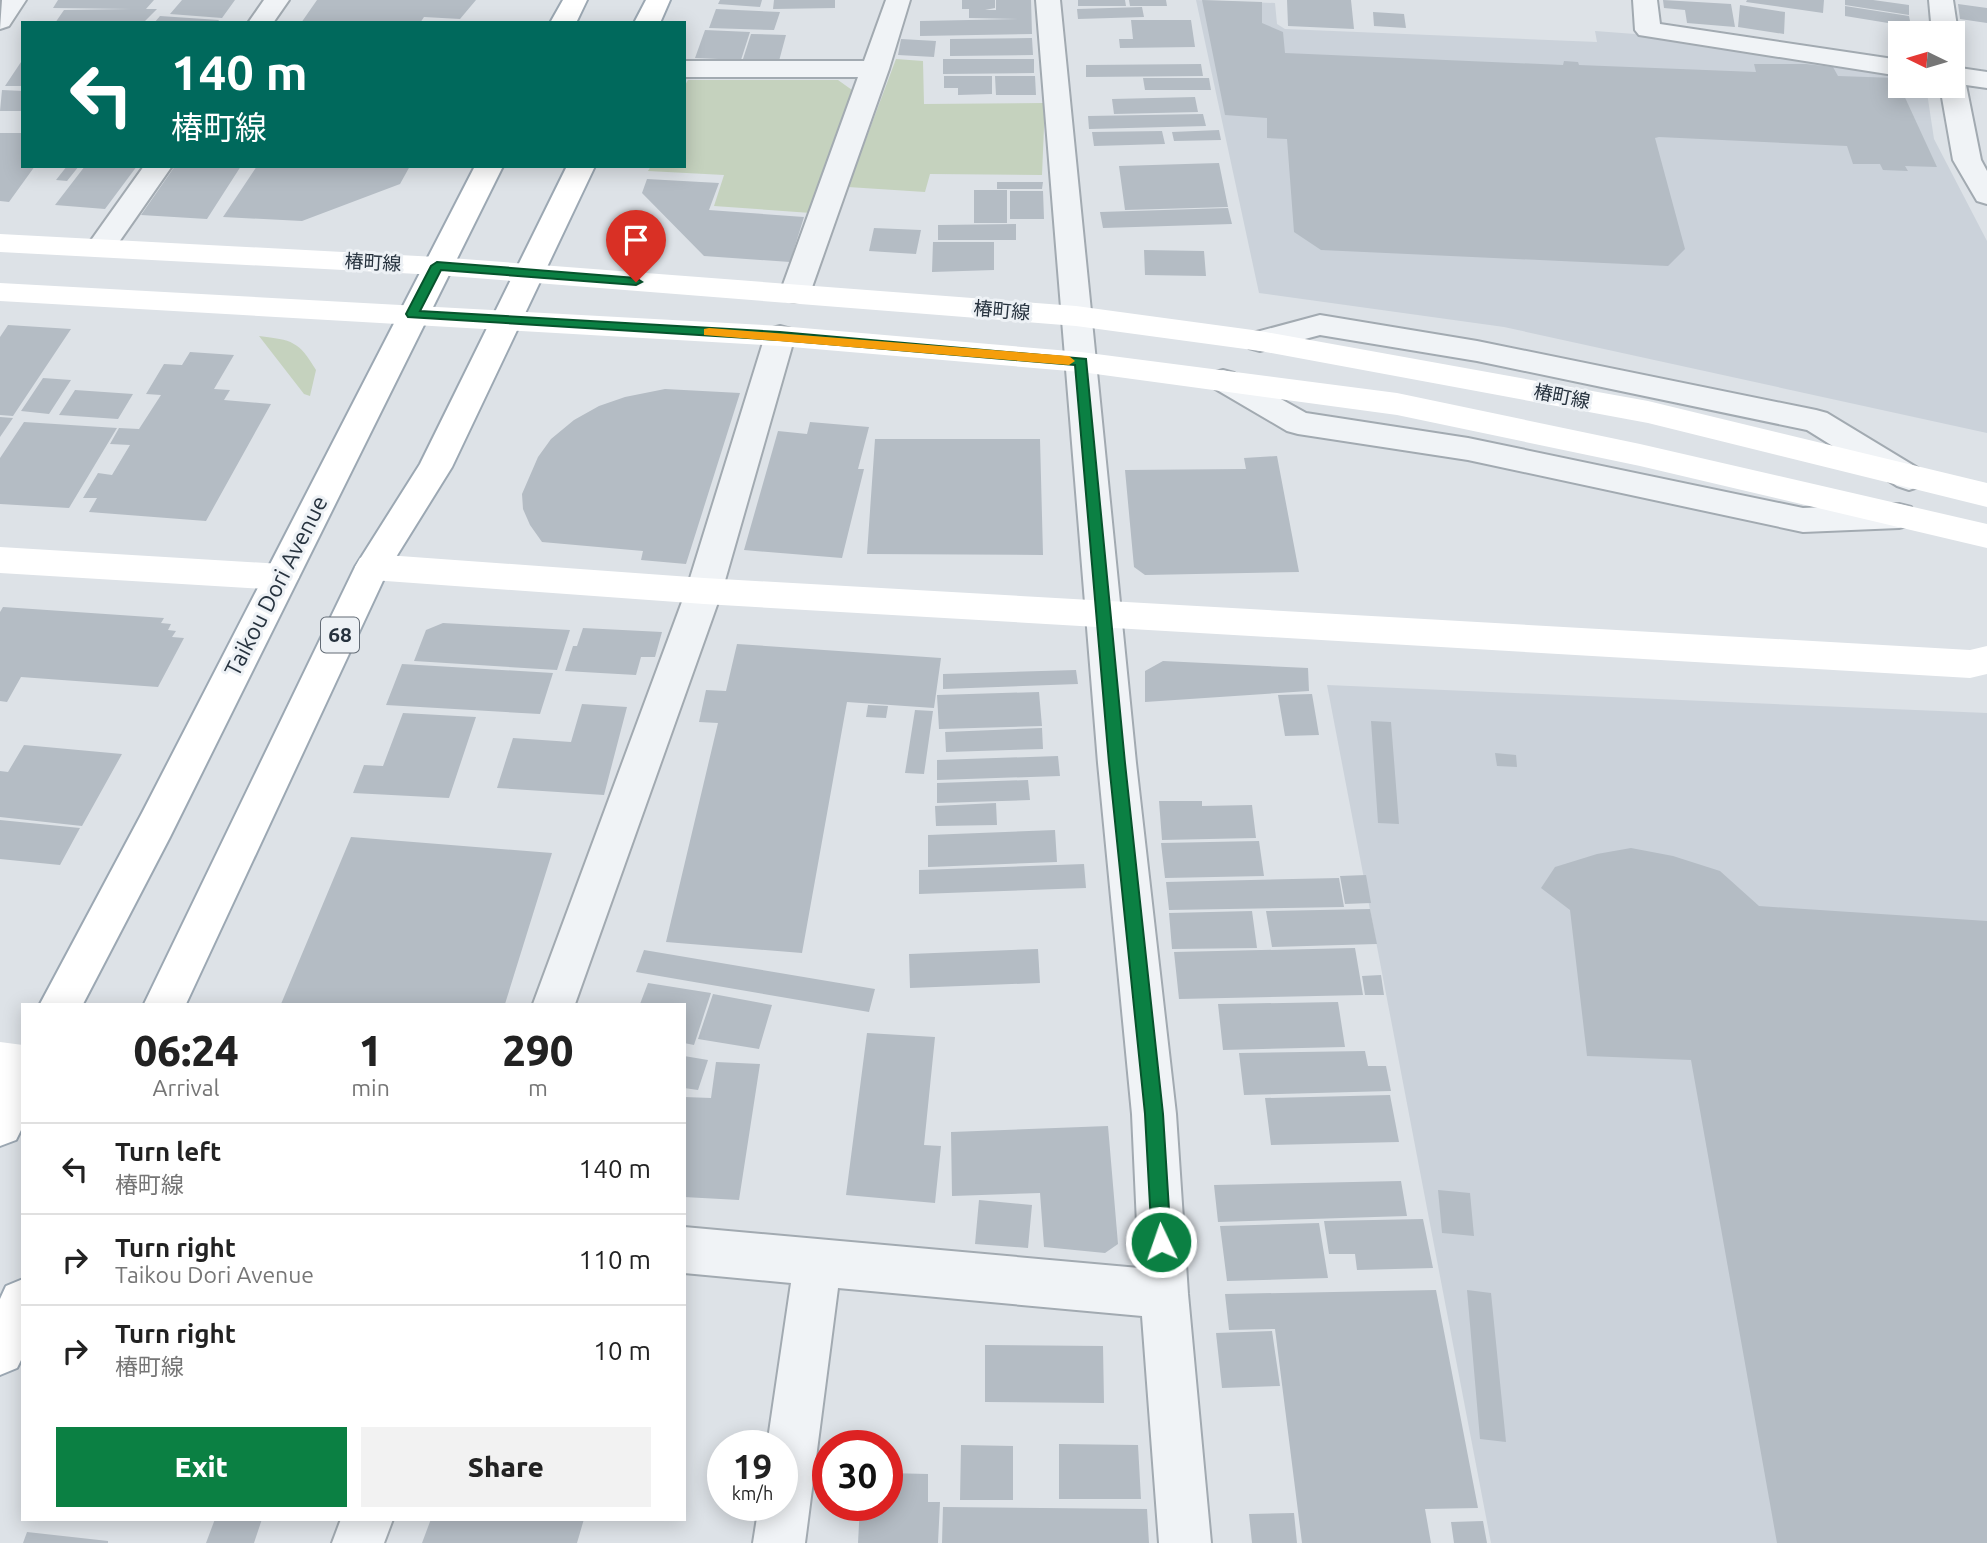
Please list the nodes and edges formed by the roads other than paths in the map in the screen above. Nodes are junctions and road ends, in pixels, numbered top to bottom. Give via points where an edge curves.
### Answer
1 (14, 0) edge
2 (277, 0) edge
3 (575, 0) edge
4 (658, 0) edge
5 (898, 0) edge
6 (1048, 0) edge
7 (1646, 0) edge
8 (1941, 0) edge
9 (0, 21) edge
10 (261, 21) edge
11 (564, 21) edge
12 (648, 21) edge
13 (1944, 21) edge
14 (1888, 66) edge
15 (686, 69) edge
16 (876, 69) junction
17 (1965, 77) edge
18 (1987, 80) edge
19 (1956, 98) edge
20 (157, 168) edge
21 (488, 168) edge
22 (579, 168) edge
23 (1987, 195) edge
24 (0, 243) edge
25 (102, 246) junction
26 (437, 266) junction
27 (530, 274) junction
28 (0, 292) edge
29 (795, 293) junction
30 (412, 314) junction
31 (1076, 316) junction
32 (508, 321) junction
33 (780, 336) junction
34 (1081, 362) junction
35 (1987, 495) edge
36 (1987, 536) edge
37 (0, 560) edge
38 (373, 567) junction
39 (282, 577) junction
40 (704, 591) junction
41 (1104, 613) junction
42 (1981, 663) edge
43 (62, 1003) edge
44 (165, 1003) edge
45 (554, 1003) edge
46 (0, 1062) edge
47 (21, 1065) edge
48 (21, 1083) edge
49 (0, 1125) edge
50 (686, 1250) edge
51 (818, 1263) junction
52 (1164, 1294) junction
53 (21, 1307) edge
54 (0, 1351) edge
55 (366, 1521) edge
56 (358, 1543) edge
57 (779, 1543) edge
58 (1185, 1543) edge

1 - 9 street
2 - 10 street
3 - 11 street
4 - 12 street
5 - 16 street
6 - 31 street
7 - 14 street via 1648,30
8 - 13 street
15 - 16 street
16 - 29 street
17 - 18 street
19 - 23 street via 1967,160
20 - 25 street
21 - 26 street, Taikou Dori Avenue
22 - 27 street, 68
24 - 25 street, 椿町線
25 - 26 street, 椿町線
26 - 27 street, 椿町線
26 - 30 street, Taikou Dori Avenue
27 - 29 street, 椿町線
27 - 32 street, 68
28 - 30 street, 椿町線
29 - 31 street, 椿町線
30 - 32 street, 椿町線
30 - 39 street, Taikou Dori Avenue
31 - 34 street
31 - 35 street, 椿町線 via 1260,341 1320,325 1477,351 1816,421 1909,478
32 - 33 street, 椿町線
32 - 38 street, 68 via 435,467
33 - 34 street, 椿町線
33 - 40 street
34 - 36 street, 椿町線 via 1223,380 1298,423 1468,449 1803,520 1899,516
34 - 41 street
37 - 39 street
38 - 40 street
38 - 44 street, 68
39 - 43 street, Taikou Dori Avenue
40 - 41 street
40 - 45 street
41 - 42 street
41 - 52 street via 1154,1114
46 - 47 street
48 - 49 street
50 - 51 street
51 - 52 street
51 - 57 street
52 - 58 street
53 - 54 street
55 - 56 street

